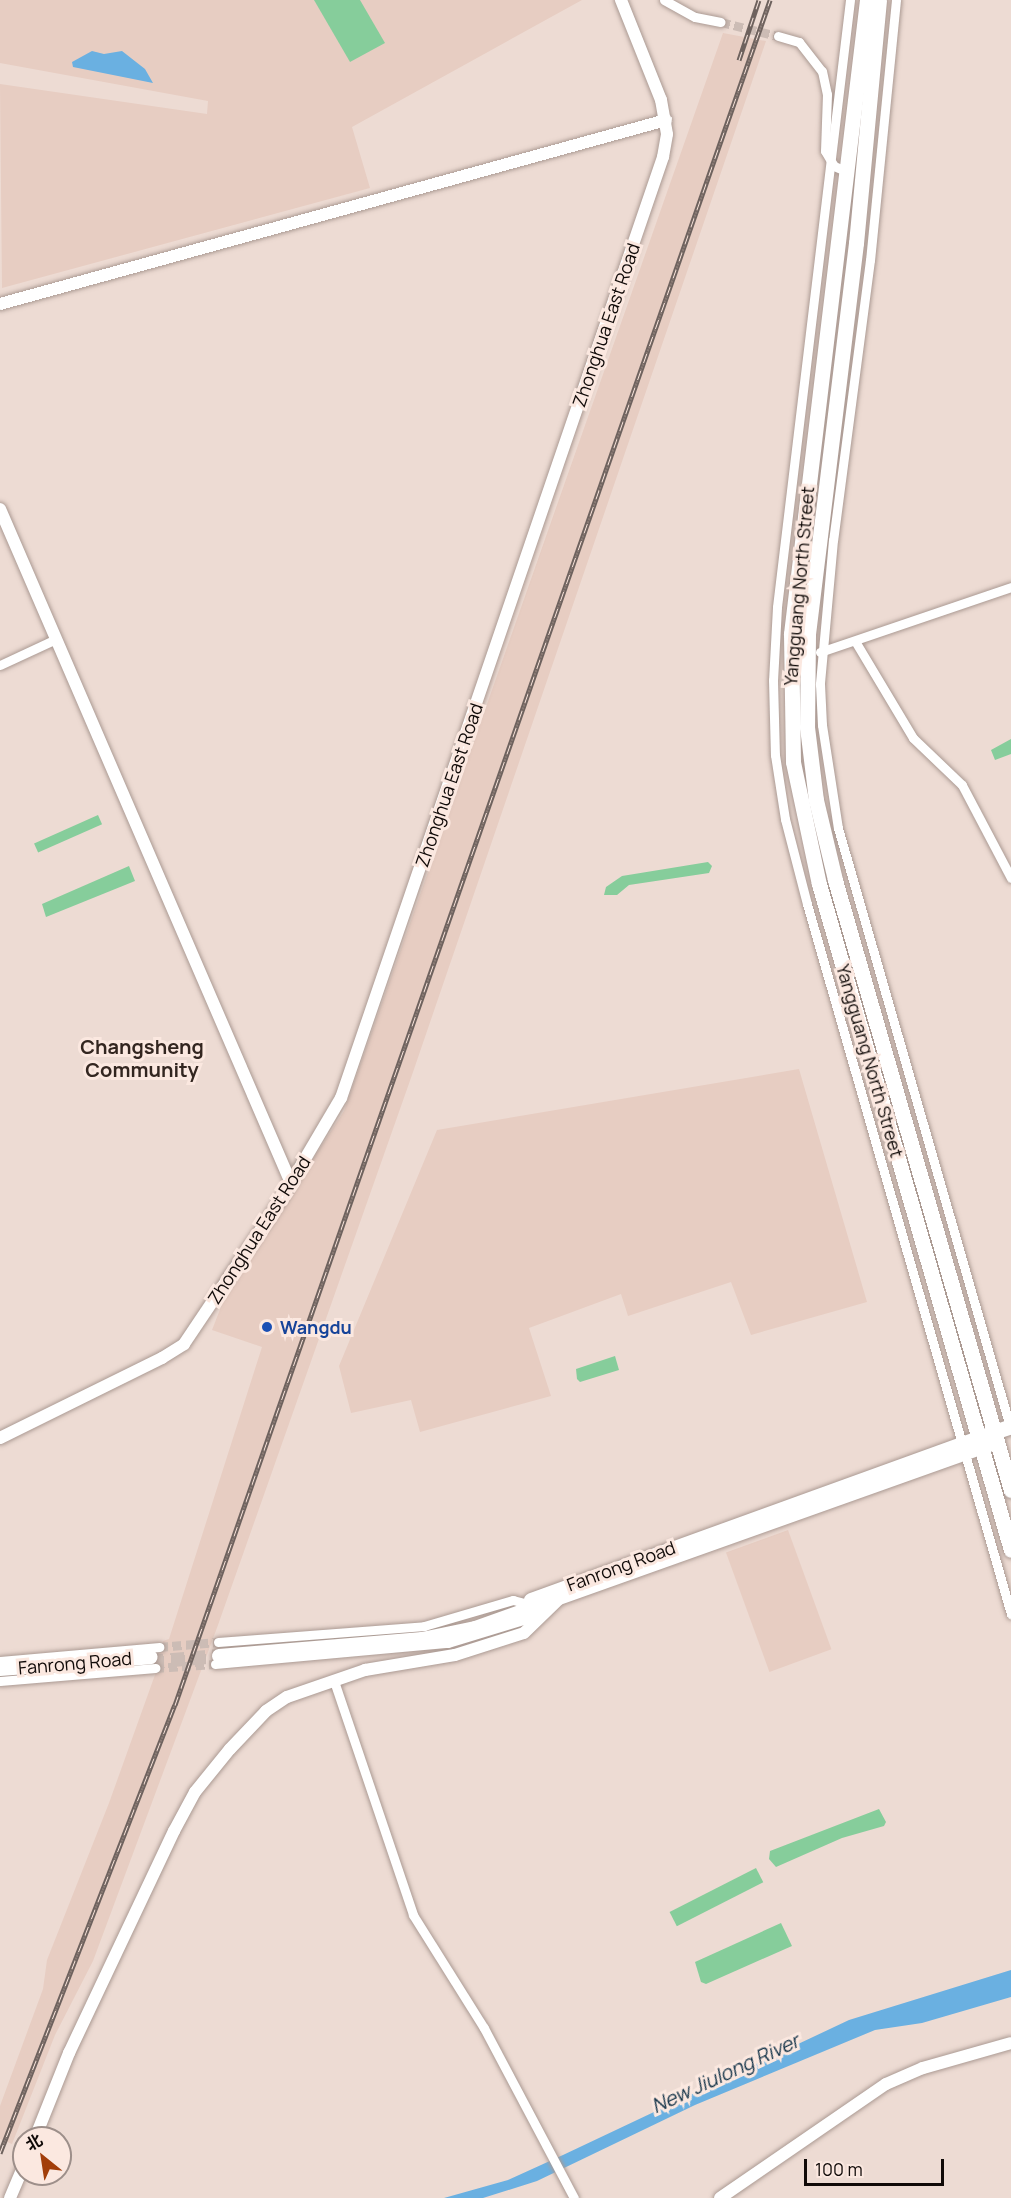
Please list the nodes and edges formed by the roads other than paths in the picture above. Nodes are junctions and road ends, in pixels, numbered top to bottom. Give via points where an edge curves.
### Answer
1 (621, 0) edge
2 (664, 0) edge
3 (850, 0) edge
4 (867, 0) edge
5 (879, 0) edge
6 (896, 0) edge
7 (721, 22) tunnel mouth
8 (777, 36) tunnel mouth
9 (666, 120) junction
10 (831, 162) junction
11 (846, 171) junction
12 (1, 301) edge
13 (0, 509) edge
14 (1011, 587) edge
15 (56, 639) junction
16 (855, 641) junction
17 (824, 651) junction
18 (806, 657) junction
19 (0, 665) edge
20 (1011, 878) edge
21 (291, 1183) junction
22 (1006, 1432) edge
23 (0, 1438) edge
24 (980, 1442) junction
25 (964, 1448) junction
26 (1011, 1490) edge
27 (1011, 1550) edge
28 (558, 1600) junction
29 (1011, 1614) edge
30 (153, 1658) junction
31 (0, 1661) edge
32 (0, 1669) edge
33 (0, 1674) edge
34 (0, 1681) edge
35 (334, 1681) junction
36 (1011, 2043) edge
37 (40, 2126) edge
38 (574, 2198) edge
39 (720, 2198) edge

1 - 9 street, Zhonghua East Road via 653,74
2 - 7 street via 695,17
3 - 10 street
4 - 11 highway, Yangguang North Street
5 - 18 highway, Yangguang North Street via 856,243
6 - 17 street via 870,260 833,540
8 - 10 street via 799,42 822,71 827,94 823,141
9 - 12 street
9 - 21 street, Zhonghua East Road via 663,157 348,1081
10 - 11 street
10 - 25 street via 775,627 775,755 794,855
11 - 24 highway, Yangguang North Street via 791,634 793,762 819,884
13 - 15 street
14 - 16 street
15 - 19 street
15 - 21 street
16 - 17 street
16 - 20 street via 922,750 962,785
17 - 18 street
17 - 22 street via 820,684 824,754 838,828
18 - 22 highway, Yangguang North Street via 810,759 822,830
21 - 23 street, Zhonghua East Road via 177,1350
22 - 24 main road, Fanrong Road
22 - 26 highway, Yangguang North Street
24 - 25 main road, Fanrong Road
24 - 27 highway, Yangguang North Street
25 - 28 main road, Fanrong Road
25 - 28 main road, Fanrong Road via 474,1623 433,1632 218,1653 434,1638
25 - 29 street
28 - 35 street via 524,1633 455,1655 365,1670
30 - 31 street
30 - 32 main road, Fanrong Road
30 - 33 main road, Fanrong Road
30 - 34 street
35 - 37 street via 287,1697 266,1712 195,1791 69,2053
35 - 38 street via 407,1902 484,2028
36 - 39 street via 923,2068 886,2084

